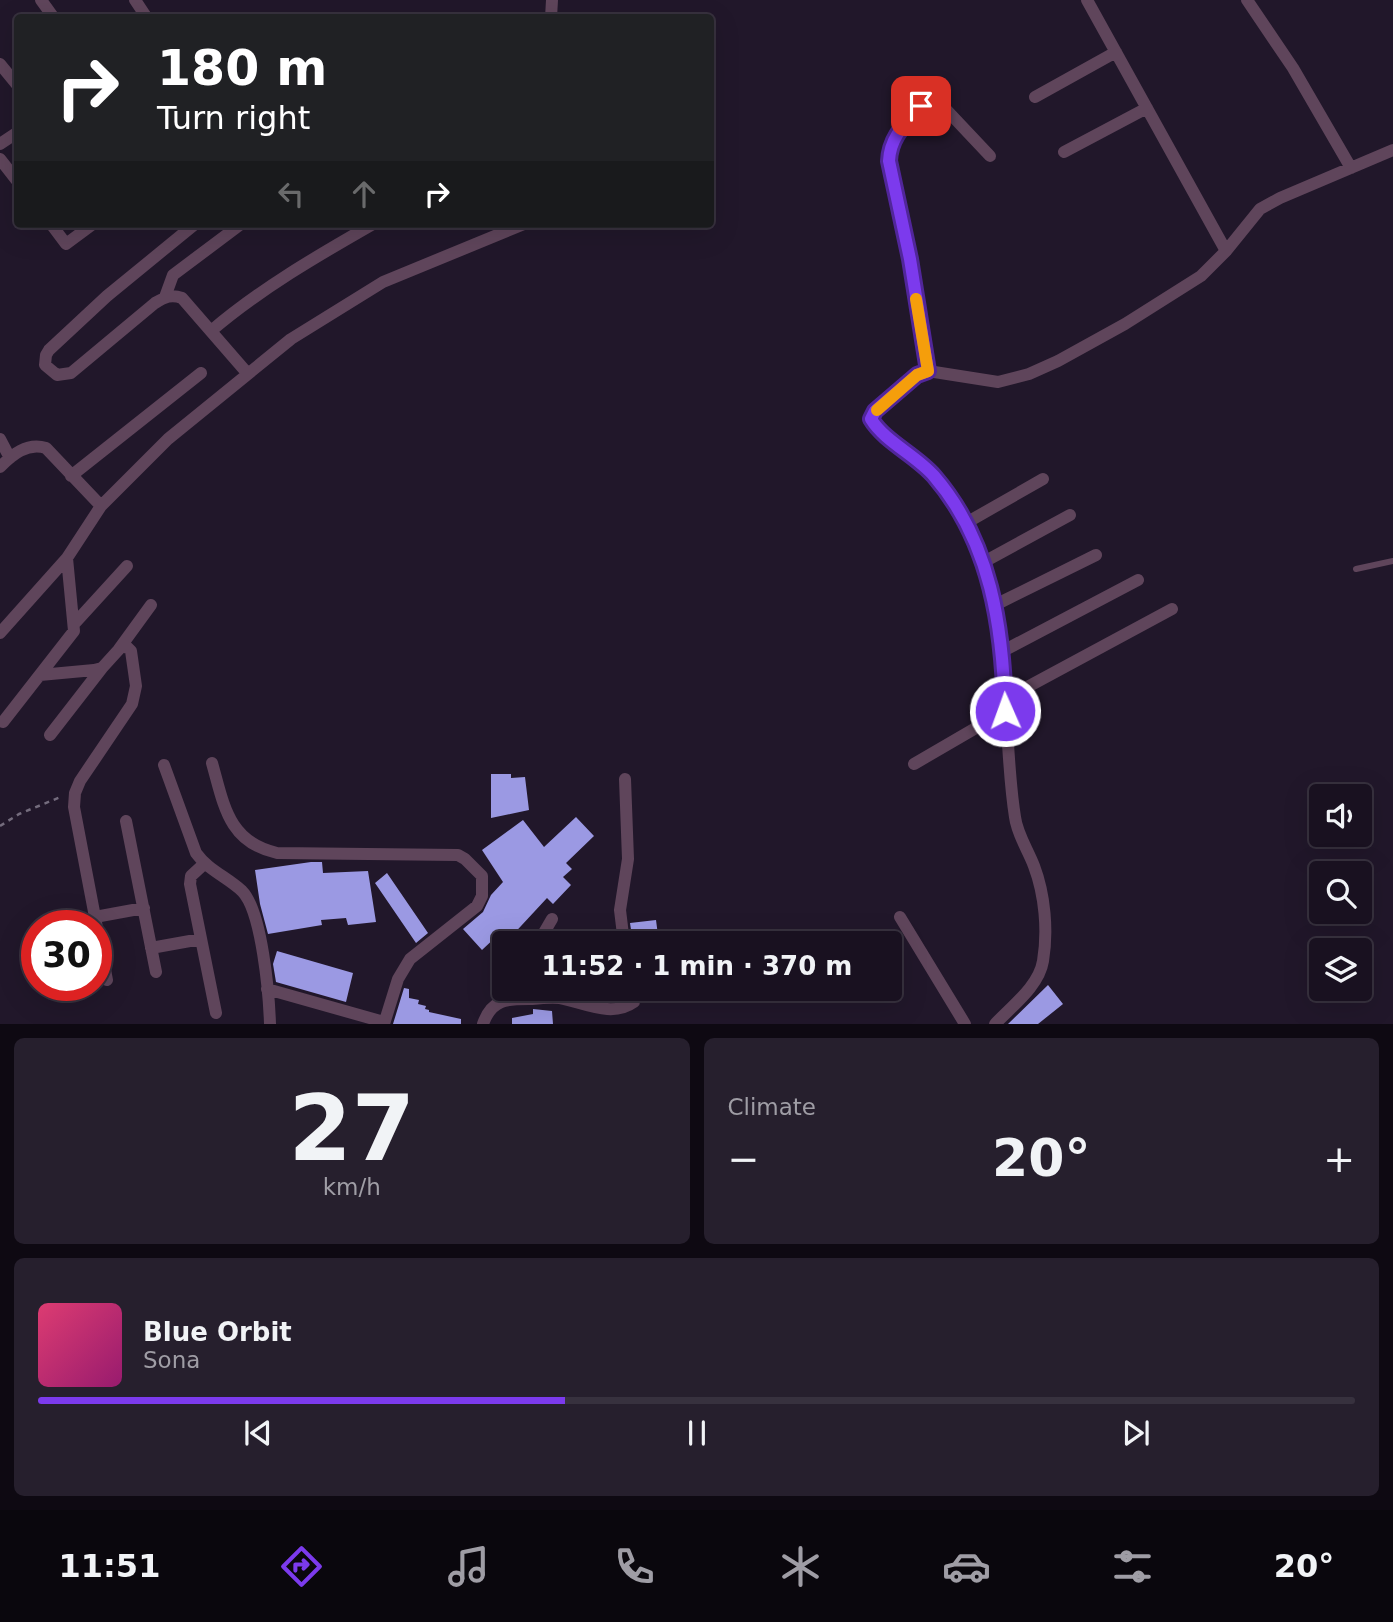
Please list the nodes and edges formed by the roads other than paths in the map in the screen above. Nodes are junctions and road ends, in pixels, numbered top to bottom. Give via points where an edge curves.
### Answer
1 (1087, 0) edge
2 (1248, 0) edge
3 (1116, 52) junction
4 (0, 64) edge
5 (14, 81) edge
6 (1035, 97) dead end
7 (1147, 108) junction
8 (1393, 150) edge
9 (1064, 152) dead end
10 (989, 156) dead end
11 (0, 159) edge
12 (1351, 169) junction
13 (14, 177) edge
14 (54, 228) edge
15 (88, 228) edge
16 (190, 228) edge
17 (236, 228) edge
18 (366, 228) edge
19 (514, 228) edge
20 (1226, 251) junction
21 (165, 297) junction
22 (211, 331) junction
23 (928, 371) junction
24 (201, 373) dead end
25 (248, 374) junction
26 (0, 439) edge
27 (10, 457) junction
28 (0, 467) edge
29 (71, 476) junction
30 (1043, 479) dead end
31 (101, 506) junction
32 (1070, 515) dead end
33 (966, 523) junction
34 (1096, 555) dead end
35 (67, 558) junction
36 (1393, 561) edge
37 (982, 563) junction
38 (127, 566) dead end
39 (1356, 569) dead end
40 (1138, 580) dead end
41 (151, 605) dead end
42 (995, 605) junction
43 (1172, 609) dead end
44 (75, 623) junction
45 (0, 633) edge
46 (119, 649) junction
47 (1003, 651) junction
48 (102, 668) junction
49 (40, 676) junction
50 (1005, 705) junction
51 (3, 722) dead end
52 (50, 735) dead end
53 (212, 763) dead end
54 (914, 764) dead end
55 (164, 765) dead end
56 (625, 779) dead end
57 (126, 821) dead end
58 (204, 864) junction
59 (144, 908) junction
60 (94, 910) edge
61 (112, 914) edge
62 (900, 917) dead end
63 (552, 919) dead end
64 (545, 931) edge
65 (623, 931) edge
66 (201, 939) junction
67 (152, 948) junction
68 (156, 972) dead end
69 (267, 989) junction
70 (499, 1001) edge
71 (570, 1001) edge
72 (634, 1001) edge
73 (216, 1013) dead end
74 (384, 1023) edge
75 (270, 1024) edge
76 (483, 1024) edge
77 (965, 1024) edge
78 (995, 1024) edge

1 - 3 street
2 - 12 street
3 - 6 street
3 - 7 street
4 - 5 street
7 - 9 street
7 - 20 street
8 - 12 street
10 - 23 street via 940,103 931,102 921,106 890,147
11 - 13 street
12 - 20 street via 1261,209
14 - 15 street via 66,244
16 - 21 street via 49,351 47,369 57,375 71,373
17 - 21 street via 173,275
18 - 22 street via 240,306
19 - 25 street via 365,292 290,339
20 - 23 street via 1201,276 1125,324 1030,374 998,382
21 - 22 street via 182,298
22 - 25 street
23 - 33 street via 917,375 871,419 923,463 949,493
24 - 29 street
25 - 31 street via 159,447
26 - 27 street
27 - 28 street
27 - 29 street via 38,446 54,454
29 - 31 street
30 - 33 street
31 - 35 street
32 - 37 street
33 - 37 street
34 - 42 street
35 - 44 street
35 - 45 street
36 - 39 lane
37 - 42 street
38 - 44 street
40 - 47 street
41 - 46 street
42 - 47 street
43 - 50 street
44 - 49 street
46 - 48 street
46 - 60 street via 126,646 131,652 135,696 75,793
47 - 50 street
48 - 49 street
48 - 52 street
49 - 51 street
50 - 54 street
50 - 78 street via 1015,821 1035,869 1045,927 1043,964 1035,981
53 - 74 street via 228,819 240,834 265,850 457,855 482,876 477,906 410,959 398,979
55 - 58 street via 195,853
56 - 65 street via 628,859 620,910
57 - 59 street
58 - 66 street via 190,884
58 - 69 street via 243,892 253,910
59 - 61 street
59 - 67 street
62 - 77 street
63 - 64 street
66 - 67 street
66 - 73 street
67 - 68 street
69 - 74 street
69 - 75 street
70 - 76 street via 488,1010
71 - 72 street via 607,1010 624,1010

